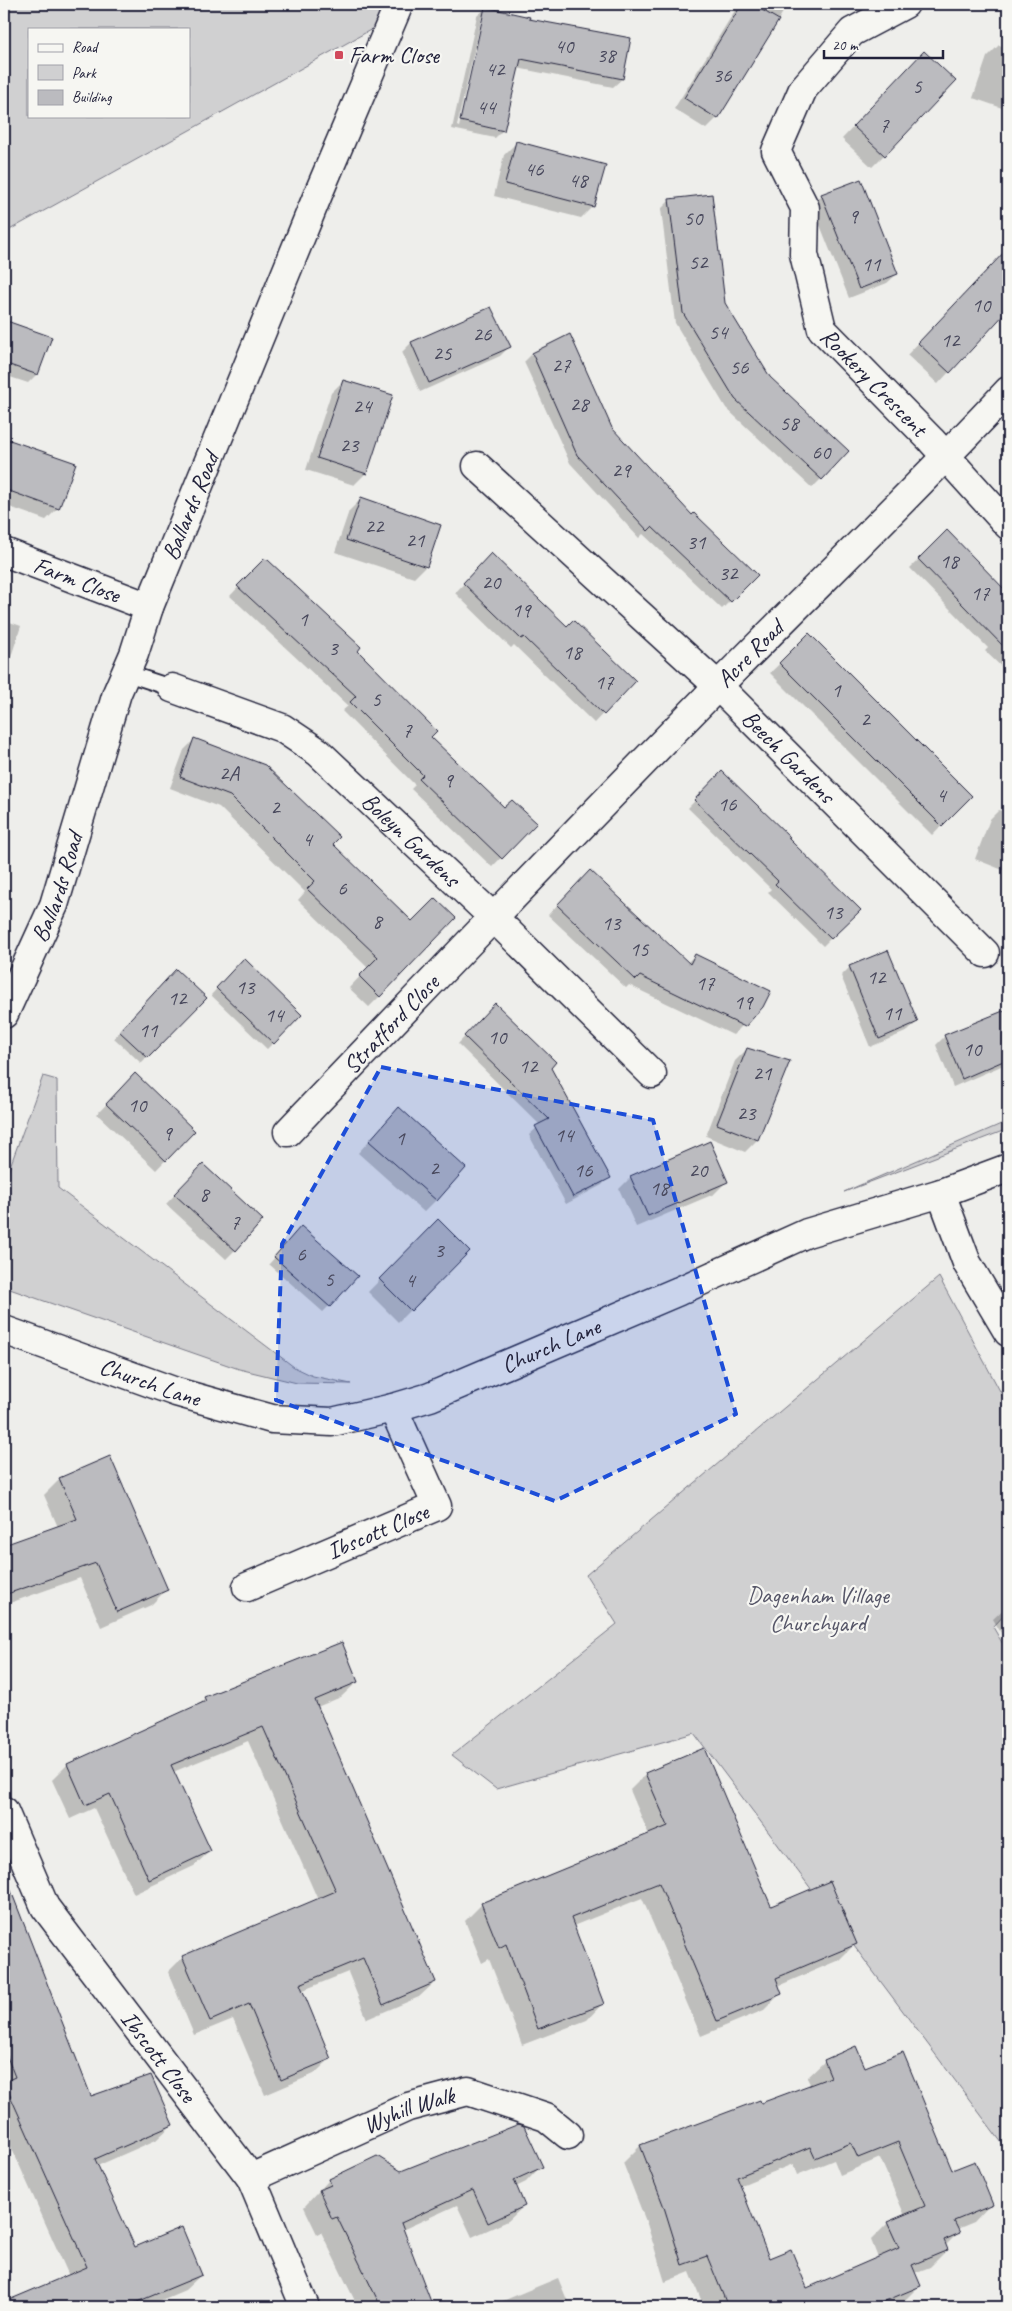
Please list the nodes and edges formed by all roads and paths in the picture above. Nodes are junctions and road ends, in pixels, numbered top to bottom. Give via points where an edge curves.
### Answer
1 (398, 4) edge
2 (905, 4) edge
3 (1008, 391) edge
4 (946, 457) junction
5 (476, 466) dead end
6 (1008, 525) edge
7 (4, 552) edge
8 (149, 607) junction
9 (126, 673) junction
10 (718, 686) junction
11 (172, 688) joint
12 (493, 917) junction
13 (985, 953) dead end
14 (4, 1014) edge
15 (652, 1074) dead end
16 (288, 1132) dead end
17 (1008, 1168) edge
18 (941, 1193) junction
19 (4, 1330) edge
20 (1008, 1332) edge
21 (393, 1408) junction
22 (247, 1587) dead end
23 (4, 1811) edge
24 (568, 2134) dead end
25 (251, 2178) junction
26 (305, 2307) edge

1 - 8 street, Ballards Road
2 - 4 street, Rookery Crescent via 852,32 803,89 776,151 805,208 804,254 822,329
3 - 4 street, Acre Road
4 - 6 street
4 - 10 street, Acre Road
5 - 10 street, Beech Gardens
7 - 8 street, Farm Close
8 - 9 street, Ballards Road
9 - 11 lane, Boleyn Gardens
9 - 14 street, Ballards Road via 117,693 54,905
10 - 12 street, Acre Road
10 - 13 street, Beech Gardens
11 - 12 street, Boleyn Gardens via 282,728 318,752
12 - 15 street, Boleyn Gardens
12 - 16 street, Stratford Close
17 - 18 street, Church Lane
18 - 20 street via 967,1263
18 - 21 street, Church Lane via 807,1233 430,1397
19 - 21 street, Church Lane via 176,1392 272,1419 332,1422
21 - 22 street, Ibscott Close via 437,1506
23 - 25 street, Ibscott Close via 45,1907
24 - 25 street, Wyhill Walk via 546,2116 468,2090 408,2107
25 - 26 street, Ibscott Close

